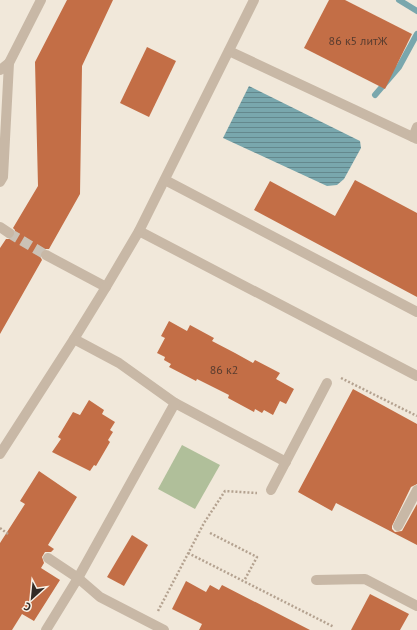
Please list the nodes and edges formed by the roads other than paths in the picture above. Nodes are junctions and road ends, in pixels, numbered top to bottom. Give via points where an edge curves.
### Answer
1 (41, 0) edge
2 (254, 0) edge
3 (229, 51) junction
4 (9, 64) junction
5 (0, 70) edge
6 (417, 127) edge
7 (415, 138) edge
8 (165, 180) junction
9 (0, 182) edge
10 (0, 227) edge
11 (139, 231) junction
12 (9, 233) tunnel mouth
13 (46, 255) tunnel mouth
14 (106, 287) junction
15 (417, 312) edge
16 (74, 339) junction
17 (417, 376) edge
18 (327, 383) road end
19 (175, 404) junction
20 (0, 454) edge
21 (286, 462) junction
22 (271, 490) road end
23 (417, 490) edge
24 (398, 526) dead end
25 (48, 558) dead end
26 (78, 578) junction
27 (316, 580) dead end
28 (417, 606) edge
29 (46, 630) edge
30 (164, 630) edge

1 - 4 street
2 - 3 street
3 - 7 street
3 - 8 street
4 - 5 street
4 - 9 street via 3,177
6 - 7 street
8 - 11 street
8 - 15 street
10 - 12 street
11 - 14 street
11 - 17 street
13 - 14 street
14 - 16 street
16 - 19 street via 119,363
16 - 20 street
18 - 21 street
19 - 21 street
19 - 26 street
21 - 22 street
23 - 24 street
25 - 26 street
26 - 29 street
26 - 30 street via 100,597
27 - 28 street via 365,579

